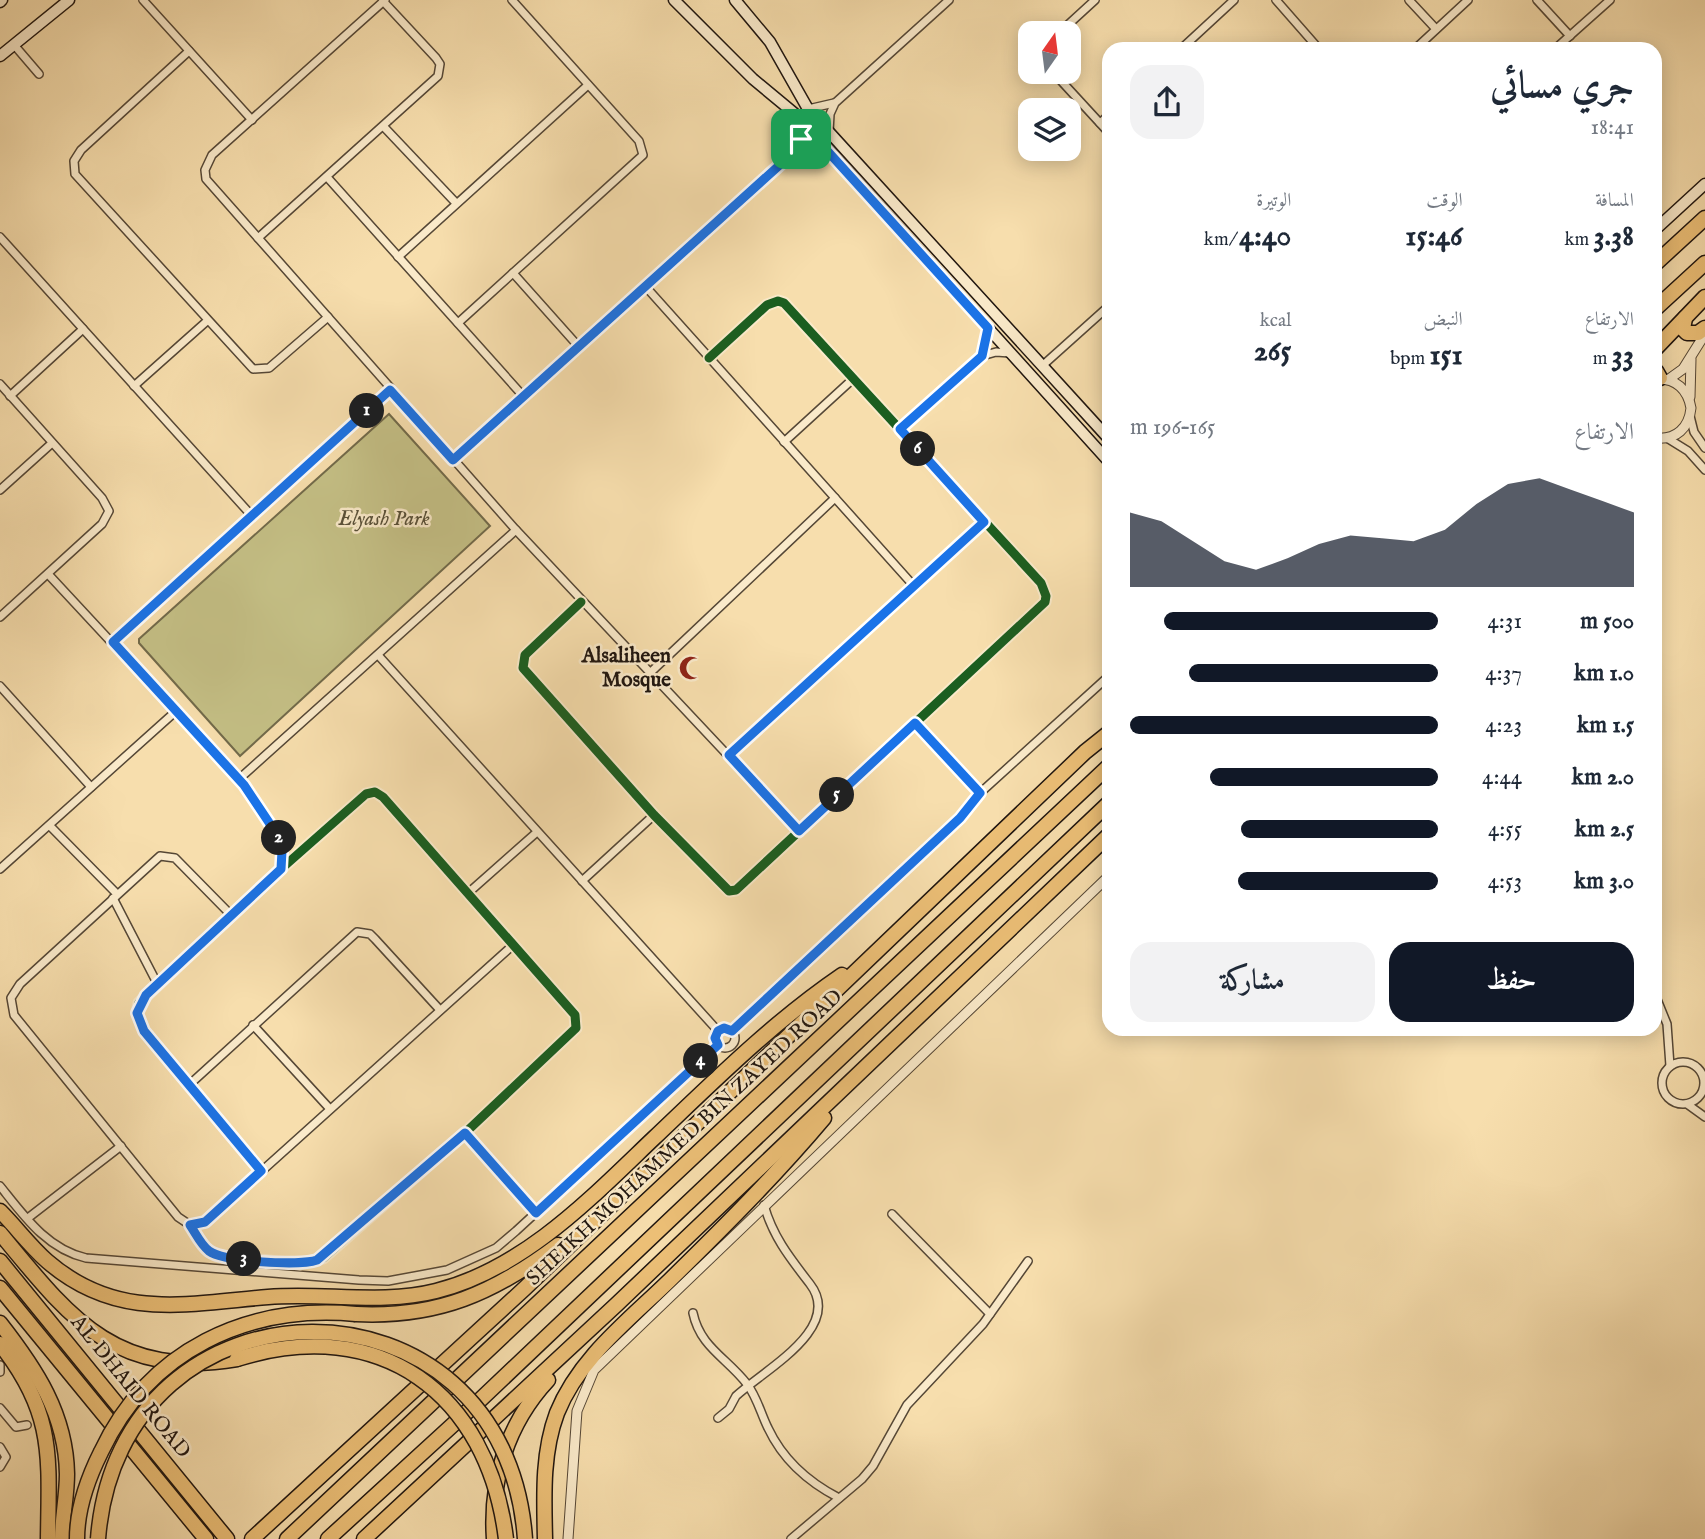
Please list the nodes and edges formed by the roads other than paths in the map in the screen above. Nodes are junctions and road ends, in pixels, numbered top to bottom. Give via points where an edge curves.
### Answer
1 (69, 0) edge
2 (143, 0) edge
3 (512, 0) edge
4 (674, 0) edge
5 (735, 0) edge
6 (949, 0) edge
7 (1095, 0) edge
8 (1234, 0) edge
9 (1276, 0) edge
10 (1409, 0) edge
11 (1468, 0) edge
12 (1536, 0) edge
13 (1609, 0) edge
14 (384, 1) edge
15 (1072, 21) edge
16 (1436, 29) junction
17 (1570, 36) junction
18 (1189, 42) edge
19 (1313, 42) edge
20 (1422, 42) edge
21 (1563, 42) edge
22 (15, 46) junction
23 (189, 51) junction
24 (0, 56) edge
25 (39, 74) dead end
26 (1064, 84) edge
27 (589, 85) junction
28 (835, 103) junction
29 (808, 109) junction
30 (252, 120) junction
31 (802, 123) junction
32 (1100, 123) edge
33 (384, 127) junction
34 (829, 132) junction
35 (824, 148) junction
36 (793, 153) junction
37 (327, 177) junction
38 (1705, 184) edge
39 (456, 203) junction
40 (1705, 218) edge
41 (1662, 223) edge
42 (0, 237) edge
43 (258, 238) junction
44 (398, 257) junction
45 (1662, 257) edge
46 (1705, 263) edge
47 (513, 273) junction
48 (646, 287) junction
49 (1705, 298) edge
50 (1662, 302) edge
51 (1102, 311) edge
52 (328, 317) junction
53 (1685, 318) junction
54 (207, 321) junction
55 (458, 323) junction
56 (83, 328) junction
57 (988, 328) junction
58 (1705, 328) edge
59 (1705, 334) edge
60 (1662, 342) edge
61 (579, 347) junction
62 (1010, 353) junction
63 (1692, 354) junction
64 (982, 356) junction
65 (709, 358) junction
66 (1042, 366) junction
67 (1662, 376) edge
68 (1662, 378) edge
69 (854, 379) junction
70 (0, 384) edge
71 (134, 386) junction
72 (390, 390) junction
73 (10, 396) junction
74 (524, 397) junction
75 (1690, 400) junction
76 (1690, 416) junction
77 (900, 429) junction
78 (1102, 431) edge
79 (1662, 438) edge
80 (1667, 438) junction
81 (784, 442) junction
82 (51, 444) junction
83 (1095, 446) junction
84 (1705, 448) edge
85 (1102, 451) edge
86 (1102, 454) edge
87 (453, 460) junction
88 (1705, 470) edge
89 (0, 490) edge
90 (835, 498) junction
91 (252, 516) junction
92 (984, 522) junction
93 (516, 530) junction
94 (48, 574) junction
95 (913, 586) junction
96 (581, 602) junction
97 (0, 617) edge
98 (113, 642) junction
99 (378, 654) junction
100 (652, 671) junction
101 (1102, 682) edge
102 (0, 686) edge
103 (175, 712) junction
104 (915, 723) junction
105 (1102, 732) edge
106 (1102, 738) edge
107 (1085, 752) junction
108 (729, 755) junction
109 (1102, 773) edge
110 (239, 779) junction
111 (91, 787) junction
112 (980, 793) junction
113 (1102, 810) edge
114 (654, 815) junction
115 (50, 826) junction
116 (799, 831) junction
117 (537, 832) junction
118 (1102, 842) edge
119 (1102, 848) edge
120 (1081, 862) junction
121 (1, 868) edge
122 (281, 869) junction
123 (582, 880) junction
124 (1102, 883) edge
125 (467, 894) junction
126 (115, 896) junction
127 (232, 916) junction
128 (512, 946) junction
129 (866, 960) junction
130 (158, 985) junction
131 (440, 1010) junction
132 (1662, 1012) edge
133 (253, 1025) junction
134 (718, 1031) junction
135 (732, 1031) junction
136 (718, 1045) junction
137 (1705, 1061) edge
138 (1692, 1064) junction
139 (1670, 1066) junction
140 (866, 1069) junction
141 (1704, 1084) edge
142 (189, 1085) junction
143 (1687, 1104) junction
144 (330, 1108) junction
145 (1705, 1117) edge
146 (465, 1133) junction
147 (121, 1146) junction
148 (261, 1171) junction
149 (0, 1186) edge
150 (763, 1205) junction
151 (606, 1208) junction
152 (0, 1211) edge
153 (536, 1213) junction
154 (892, 1214) dead end
155 (28, 1218) junction
156 (190, 1225) junction
157 (0, 1233) edge
158 (0, 1261) edge
159 (1028, 1261) dead end
160 (0, 1288) edge
161 (617, 1305) junction
162 (693, 1313) dead end
163 (990, 1314) junction
164 (0, 1323) edge
165 (0, 1344) edge
166 (0, 1365) edge
167 (0, 1372) edge
168 (748, 1385) junction
169 (0, 1408) edge
170 (718, 1419) dead end
171 (27, 1425) dead end
172 (0, 1447) edge
173 (0, 1467) edge
174 (839, 1499) junction
175 (498, 1536) edge
176 (48, 1539) edge
177 (62, 1539) edge
178 (76, 1539) edge
179 (99, 1539) edge
180 (206, 1539) edge
181 (227, 1539) edge
182 (252, 1539) edge
183 (287, 1539) edge
184 (328, 1539) edge
185 (364, 1539) edge
186 (525, 1539) edge
187 (545, 1539) edge
188 (568, 1539) edge
189 (792, 1539) edge

1 - 22 main road
2 - 23 street
3 - 27 street
4 - 31 main road
5 - 29 main road via 770,42
6 - 28 street
7 - 15 street
8 - 18 street
9 - 19 street
10 - 16 street
11 - 16 street
12 - 17 street
13 - 17 street
14 - 30 street
14 - 33 street via 436,58 440,70 434,82
16 - 20 street
17 - 21 street
22 - 24 main road
22 - 25 street
23 - 30 street
23 - 54 street via 81,150 73,167
26 - 32 street
27 - 39 street
27 - 47 street via 639,141 643,155
28 - 29 street
28 - 34 street
29 - 34 main road
30 - 43 street via 212,155 205,170 211,186
31 - 35 main road
31 - 36 street via 801,139
33 - 37 street
33 - 39 street
34 - 66 main road
35 - 36 street via 808,147
35 - 57 main road
36 - 48 street
37 - 43 street
37 - 44 street
38 - 41 main road
39 - 44 street
40 - 45 highway
42 - 56 street
43 - 52 street
44 - 55 street
46 - 50 highway
47 - 55 street
47 - 61 street
48 - 61 street
48 - 65 street
49 - 53 highway
51 - 66 street
52 - 54 street via 264,371 248,365
52 - 72 street
53 - 58 highway via 1687,333
53 - 60 highway
54 - 71 street
55 - 74 street
56 - 71 street
56 - 73 street
57 - 62 main road
57 - 64 street
59 - 63 street
61 - 74 street
62 - 64 street
62 - 83 main road
63 - 67 street via 1683,369
63 - 75 street
64 - 77 street
65 - 69 street via 767,305 778,301
65 - 81 street
66 - 78 main road
68 - 75 street via 1682,387
69 - 77 street
69 - 81 street
70 - 73 street
71 - 91 street
72 - 87 street
72 - 91 street
73 - 82 street
74 - 87 street
75 - 76 street
76 - 80 street via 1682,431
76 - 84 street
77 - 92 street
79 - 80 street
80 - 88 street via 1688,451
81 - 90 street
82 - 89 street
82 - 94 street via 109,511 102,524
83 - 85 main road
83 - 86 main road
87 - 93 street
90 - 95 street
90 - 100 street
91 - 98 street
92 - 95 street
92 - 104 street via 1041,583 1045,602
93 - 96 street
93 - 99 street
94 - 97 street
94 - 98 street
95 - 108 street
96 - 100 street
96 - 114 street via 525,654 523,668
98 - 103 street
99 - 110 street
99 - 117 street
100 - 108 street
101 - 112 street
102 - 111 street
103 - 110 street
103 - 111 street
104 - 112 street
104 - 116 street
105 - 107 highway
106 - 107 highway
107 - 129 highway
108 - 116 street
109 - 183 highway, SHEIKH MOHAMMED BIN ZAYED ROAD
110 - 122 street via 278,836
111 - 115 street
112 - 135 street via 960,818
113 - 184 highway via 480,1401
114 - 116 street via 729,891 736,890
114 - 123 street
115 - 121 street
115 - 126 street
117 - 123 street
117 - 125 street
118 - 120 highway
119 - 120 highway
120 - 140 highway
122 - 125 street via 366,794 375,792
122 - 127 street
123 - 134 street
124 - 150 street
125 - 128 street
126 - 127 street via 154,860 167,856 180,863
126 - 130 street
126 - 147 street via 20,984 11,1007
127 - 130 street
128 - 131 street
128 - 146 street via 575,1015 577,1024
129 - 151 highway
129 - 152 highway via 819,991 747,1050 622,1169 539,1240 498,1267 462,1283 405,1296 299,1295 147,1306 95,1292 69,1278
130 - 142 street via 139,1003 138,1022
131 - 133 street via 375,939 357,932
131 - 144 street
132 - 139 street
133 - 142 street
133 - 144 street
134 - 135 street
134 - 136 street
135 - 136 street via 732,1045
136 - 153 street
137 - 138 street
138 - 139 street via 1683,1061
138 - 141 street via 1703,1075
139 - 143 street via 1662,1077 1663,1091 1673,1102
140 - 161 highway
140 - 187 highway via 744,1207 581,1370 550,1435 544,1483
141 - 143 street via 1698,1097
142 - 148 street
143 - 145 street
144 - 148 street
146 - 153 street
146 - 156 street via 328,1254 312,1262 217,1256 206,1249
147 - 155 street
147 - 156 street via 178,1217
148 - 156 street via 205,1222
149 - 155 street
150 - 168 street via 780,1245 815,1292 819,1310 808,1336
150 - 188 street via 604,1358 586,1382 577,1411
151 - 178 highway, bridge via 515,1276 425,1311 384,1315 299,1312 215,1335 166,1367 124,1412 107,1439 83,1500
151 - 182 highway
153 - 155 street via 496,1248 474,1260 438,1273 388,1280 86,1258 55,1246
154 - 163 street
157 - 175 highway, bridge via 65,1311 102,1339 145,1357 202,1363 283,1347 331,1346 378,1357 413,1375 458,1414 480,1447 496,1484
158 - 181 highway, AL DHAID ROAD
159 - 163 street
160 - 180 highway, AL DHAID ROAD
161 - 175 highway via 535,1395 516,1423 496,1483
161 - 185 highway
162 - 168 street via 702,1339
163 - 174 street via 907,1405 873,1466
164 - 177 highway via 42,1381 61,1426 66,1459
165 - 176 highway via 30,1387 44,1427 50,1468
166 - 167 street
168 - 170 street
168 - 174 street via 785,1456 809,1480
169 - 171 street via 16,1427
172 - 173 street via 6,1457
174 - 189 street
179 - 186 highway, bridge via 107,1486 117,1460 159,1397 194,1367 225,1350 258,1337 304,1330 350,1333 395,1346 462,1392 504,1457

